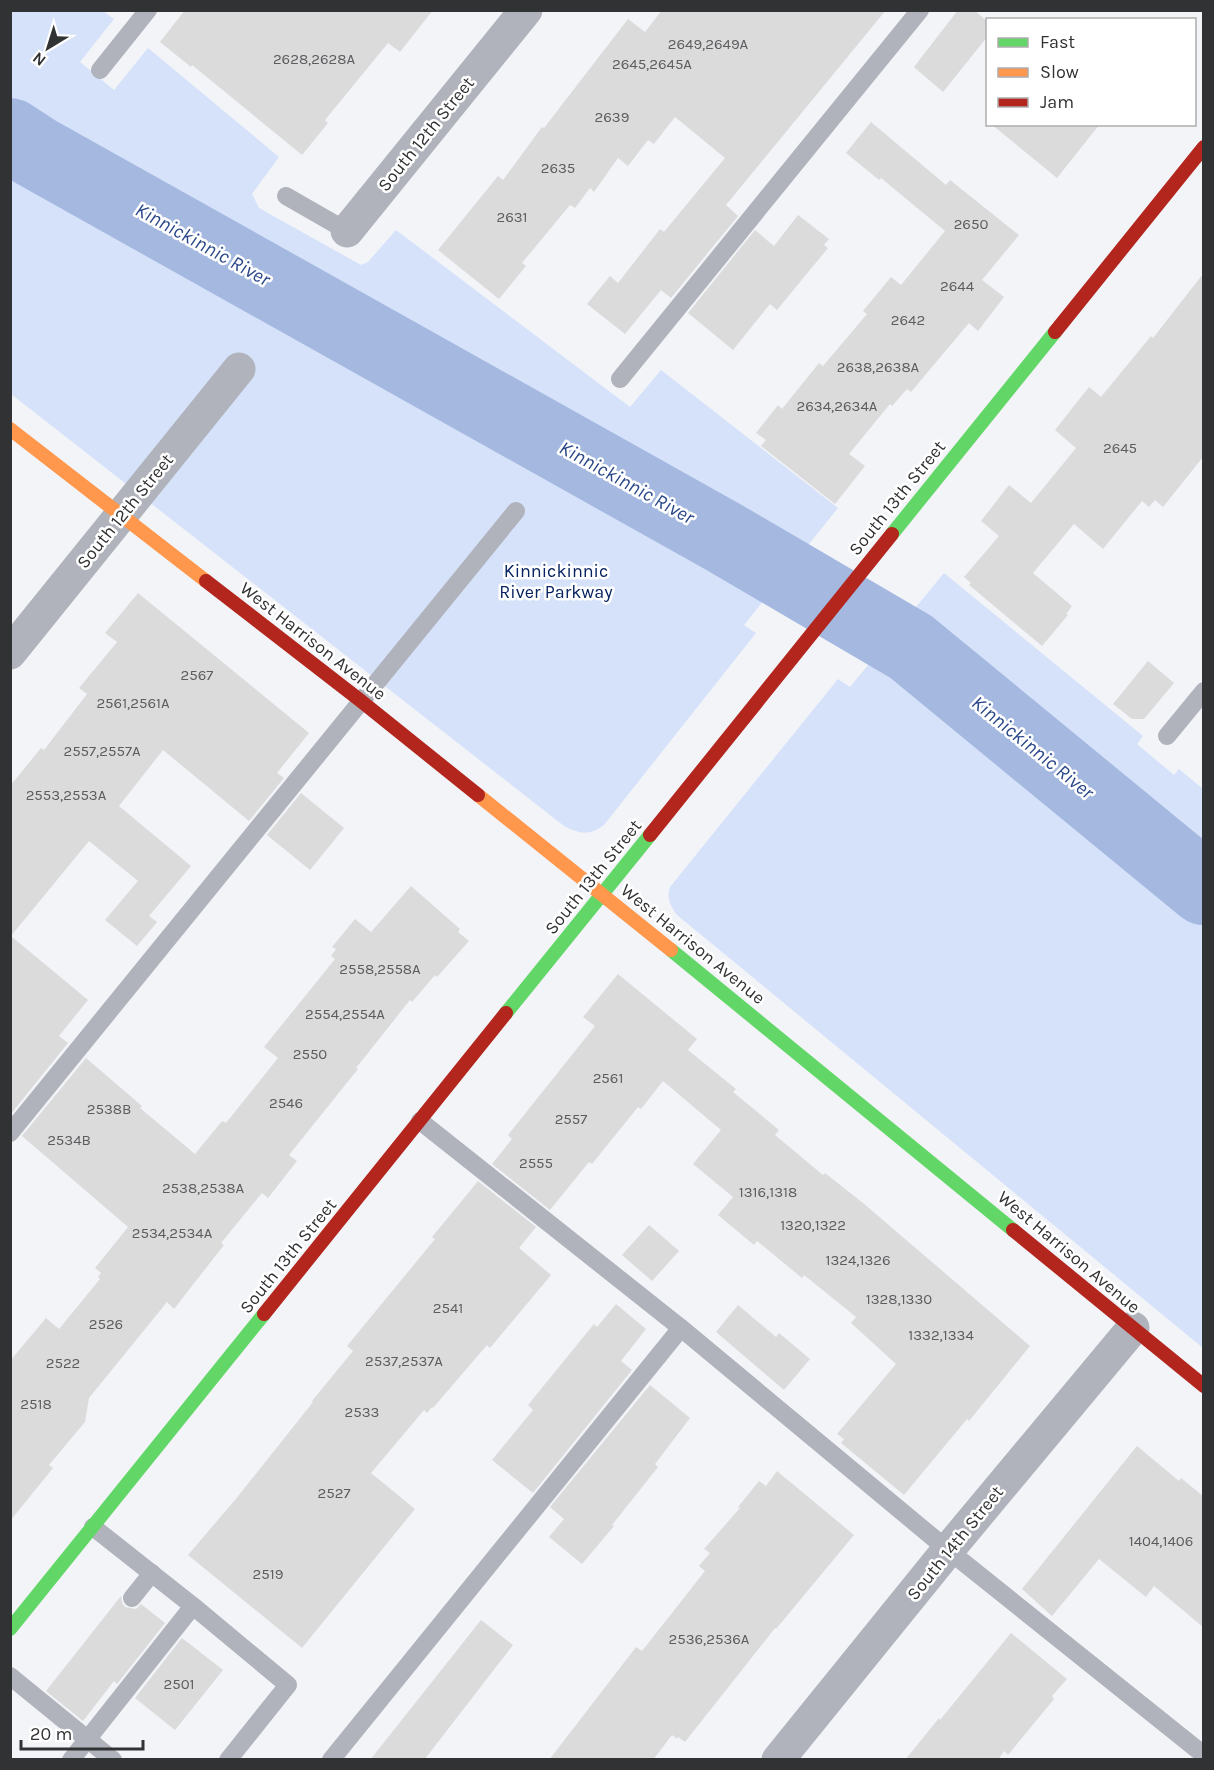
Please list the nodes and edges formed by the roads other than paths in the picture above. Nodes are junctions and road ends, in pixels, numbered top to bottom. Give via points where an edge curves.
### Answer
1 (148, 10) edge
2 (526, 10) edge
3 (920, 10) edge
4 (100, 70) dead end
5 (1203, 147) edge
6 (285, 196) dead end
7 (347, 231) joint
8 (238, 369) dead end
9 (620, 379) dead end
10 (10, 429) edge
11 (516, 511) dead end
12 (122, 515) junction
13 (10, 653) edge
14 (1203, 691) edge
15 (361, 701) junction
16 (1167, 736) dead end
17 (602, 894) junction
18 (420, 1121) junction
19 (10, 1133) edge
20 (681, 1328) junction
21 (1133, 1328) junction
22 (1203, 1386) edge
23 (93, 1527) junction
24 (948, 1550) junction
25 (152, 1573) junction
26 (132, 1598) dead end
27 (193, 1606) junction
28 (10, 1629) edge
29 (10, 1676) edge
30 (87, 1738) junction
31 (1203, 1755) edge
32 (71, 1760) edge
33 (113, 1760) edge
34 (228, 1760) edge
35 (331, 1760) edge
36 (778, 1760) edge

1 - 4 lane
2 - 7 street, South 12th Street
3 - 9 lane
5 - 17 street, South 13th Street
6 - 7 lane, South 12th Street
8 - 12 street, South 12th Street
10 - 12 street, West Harrison Avenue
11 - 15 lane
12 - 13 street, South 12th Street
12 - 15 street, West Harrison Avenue
14 - 16 lane
15 - 17 street, West Harrison Avenue
15 - 19 lane
17 - 18 street, South 13th Street
17 - 21 street, West Harrison Avenue
18 - 20 lane
18 - 23 street, South 13th Street
20 - 24 lane
20 - 35 lane
21 - 22 street, West Harrison Avenue
21 - 24 street, South 14th Street
23 - 25 lane
23 - 28 street, South 13th Street
24 - 31 lane
24 - 36 street, South 14th Street
25 - 26 lane
25 - 27 lane
27 - 30 lane
27 - 34 lane via 288,1684
29 - 30 lane via 50,1703
30 - 32 lane
30 - 33 lane

